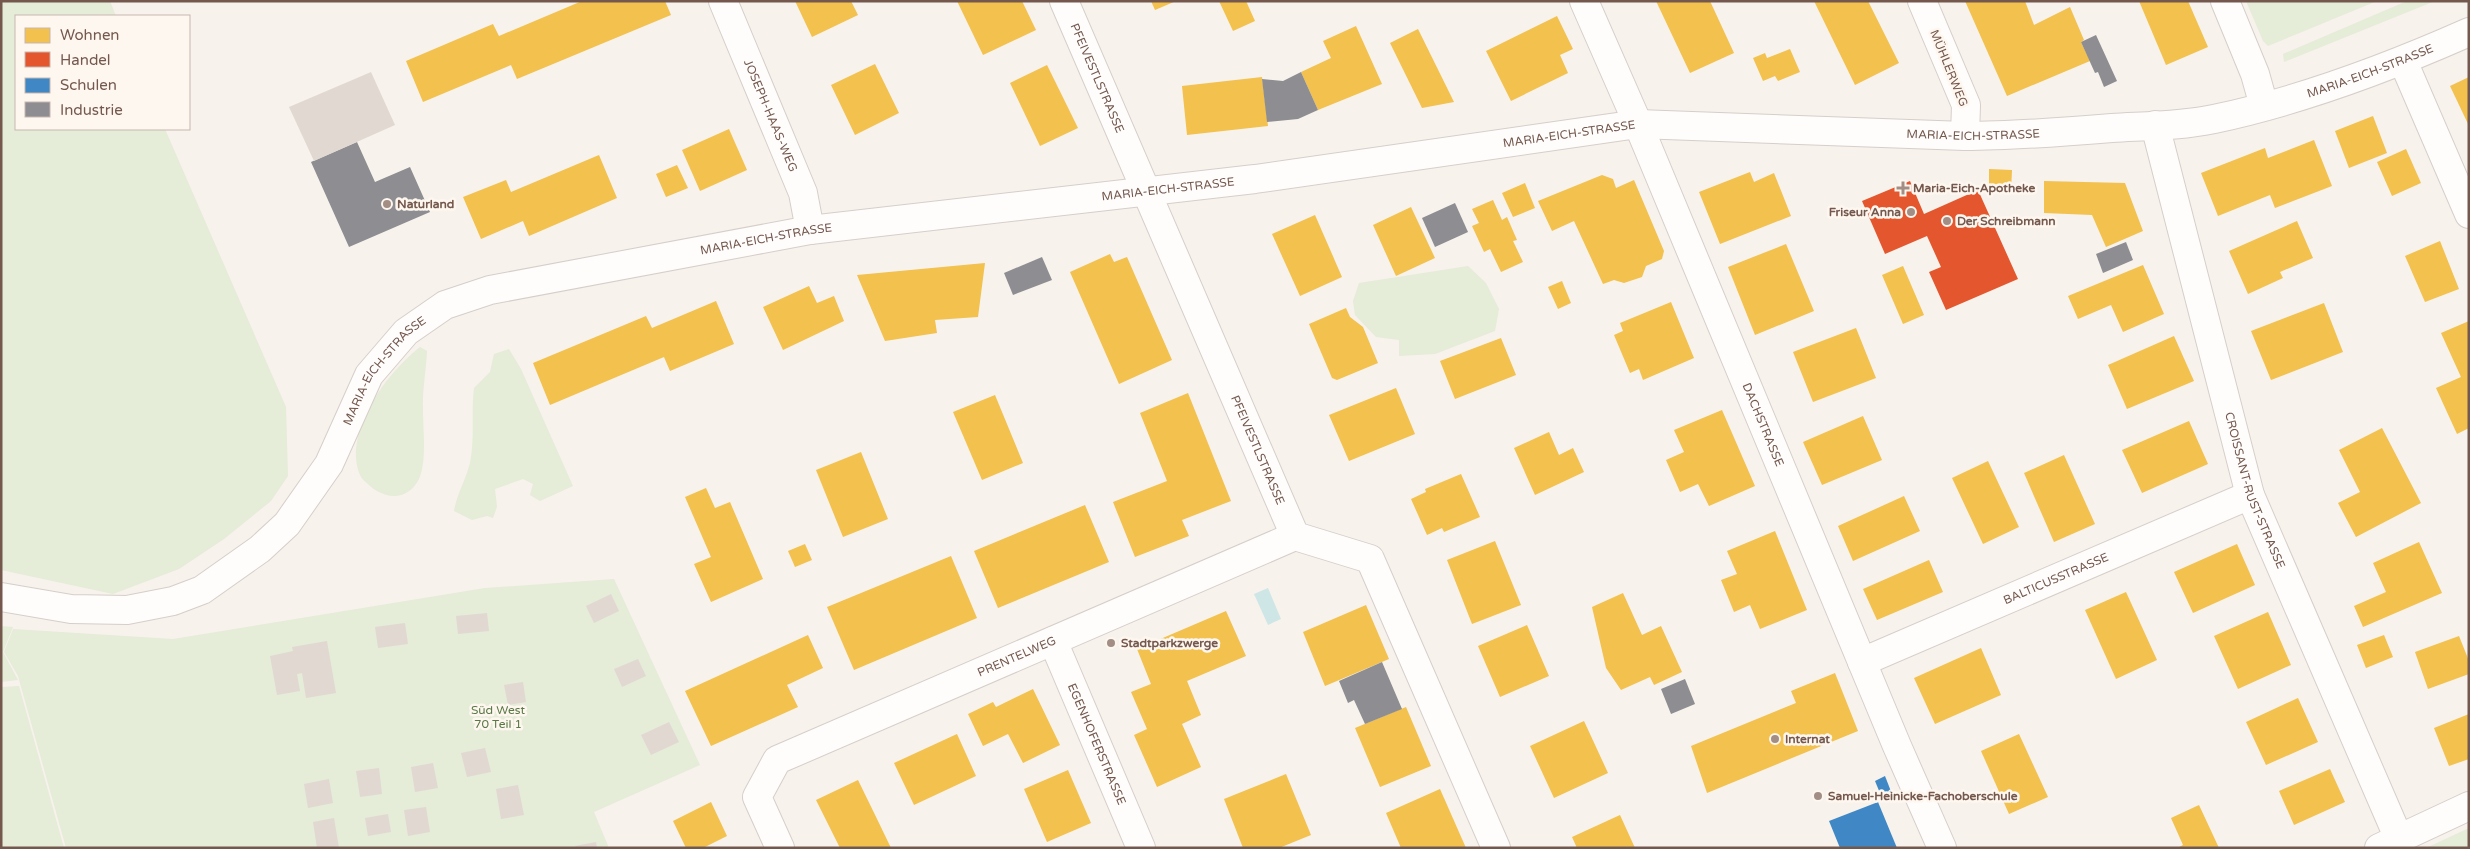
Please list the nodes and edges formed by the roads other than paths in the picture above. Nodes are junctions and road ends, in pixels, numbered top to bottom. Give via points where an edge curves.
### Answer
1 (723, 1) edge
2 (1064, 1) edge
3 (1584, 1) edge
4 (1922, 1) edge
5 (2225, 1) edge
6 (2469, 32) edge
7 (2403, 61) junction
8 (2264, 106) junction
9 (1638, 124) junction
10 (2155, 125) junction
11 (1965, 136) junction
12 (1146, 193) junction
13 (2469, 214) edge
14 (810, 230) junction
15 (2250, 495) junction
16 (1295, 536) junction
17 (1, 597) edge
18 (1053, 641) junction
19 (1862, 662) junction
20 (2469, 806) edge
21 (2389, 843) edge
22 (780, 848) edge
23 (1141, 848) edge
24 (1496, 848) edge
25 (1942, 848) edge

1 - 14 street, JOSEPH-HAAS-WEG via 803,192
2 - 12 street, PFEIVESTLSTRASSE
3 - 9 street, DACHSTRASSE
4 - 11 street, MÜHLERWEG via 1966,105
5 - 8 street via 2255,74
6 - 7 street, MARIA-EICH-STRASSE
7 - 8 street, MARIA-EICH-STRASSE
7 - 13 street
8 - 10 street, MARIA-EICH-STRASSE via 2213,119
9 - 11 street, MARIA-EICH-STRASSE
9 - 12 street, MARIA-EICH-STRASSE
9 - 19 street, DACHSTRASSE
10 - 11 street, MARIA-EICH-STRASSE
10 - 15 street, CROISSANT-RUST-STRASSE
12 - 14 street, MARIA-EICH-STRASSE
12 - 16 street, PFEIVESTLSTRASSE
14 - 17 street, MARIA-EICH-STRASSE via 490,290 445,305 406,332 369,375 329,464 287,524 260,549 202,590 127,610 71,609
15 - 19 street, BALTICUSSTRASSE
15 - 21 street, CROISSANT-RUST-STRASSE
16 - 18 street, PRENTELWEG
16 - 24 street via 1370,559
18 - 22 street, PRENTELWEG via 777,760 757,797
18 - 23 street, EGENHOFERSTRASSE
19 - 25 street, DACHSTRASSE
20 - 21 street

